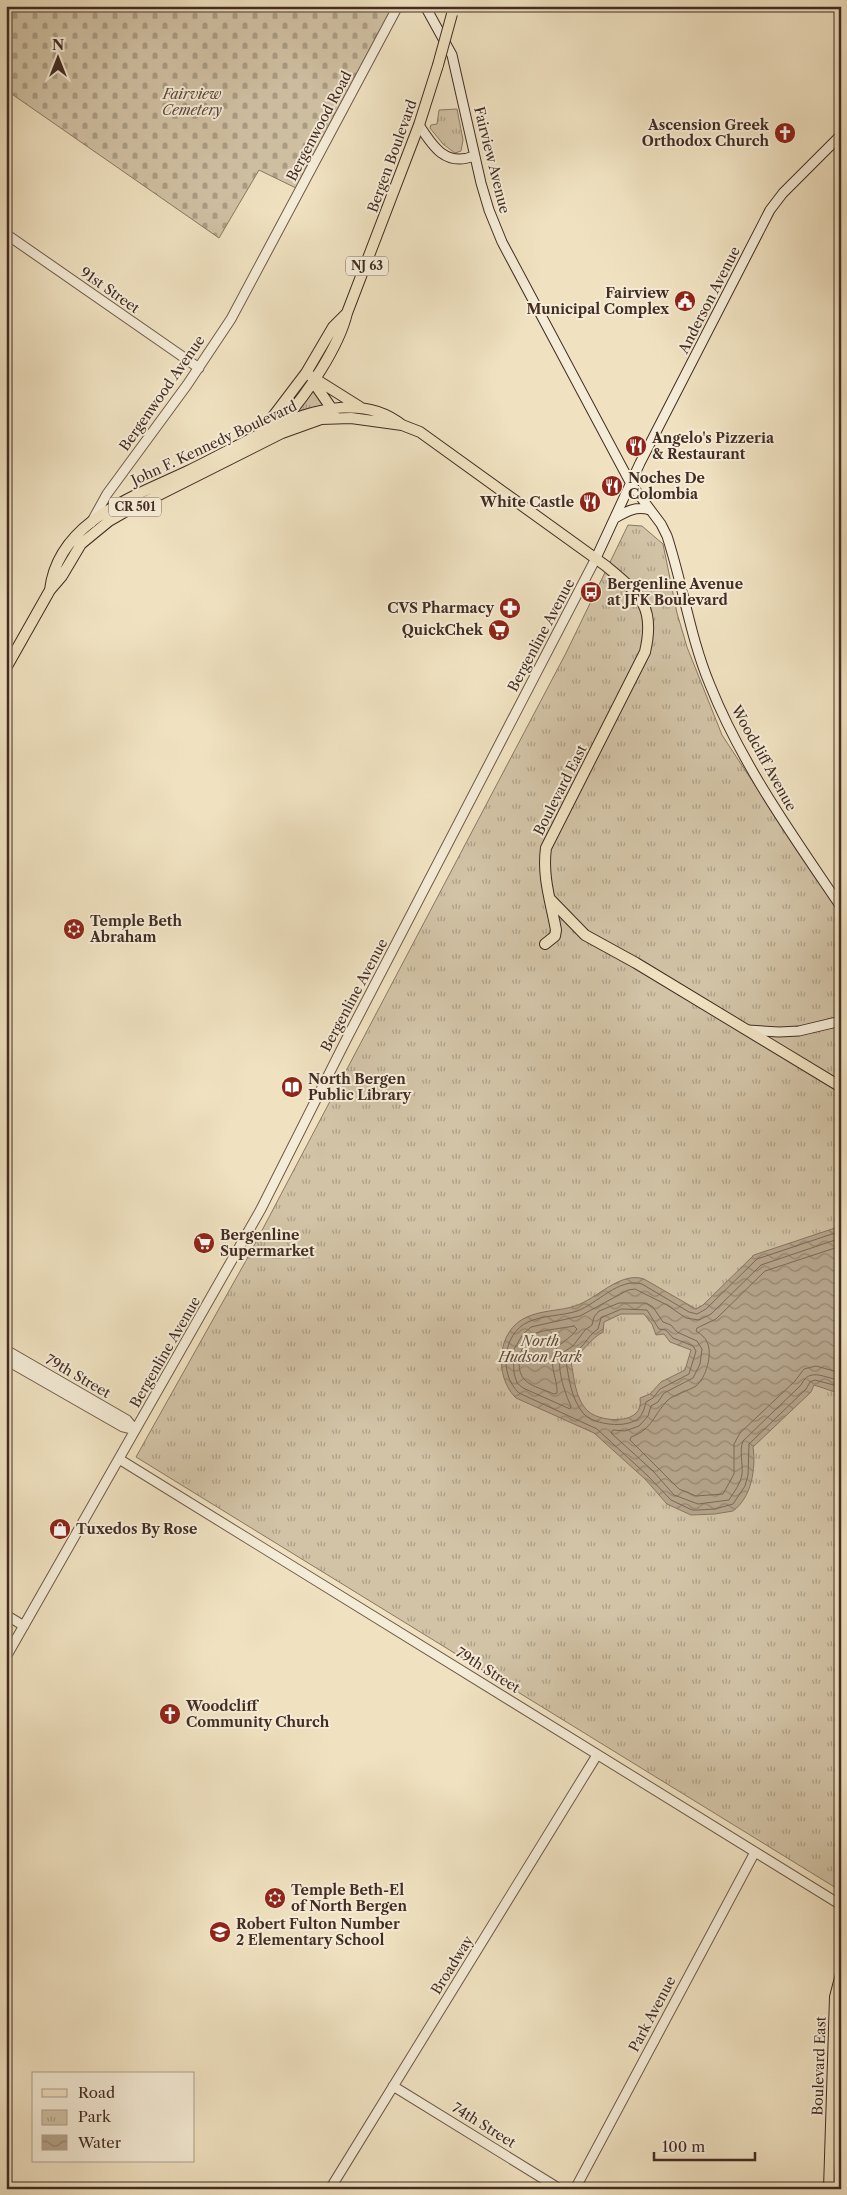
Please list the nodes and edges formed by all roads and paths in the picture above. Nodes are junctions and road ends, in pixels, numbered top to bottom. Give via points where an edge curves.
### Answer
1 (398, 6) edge
2 (425, 6) edge
3 (836, 6) edge
4 (453, 10) edge
5 (841, 10) edge
6 (418, 125) junction
7 (841, 135) edge
8 (474, 156) junction
9 (6, 234) edge
10 (265, 258) joint
11 (199, 368) junction
12 (310, 376) junction
13 (362, 407) junction
14 (331, 408) junction
15 (337, 418) junction
16 (280, 424) junction
17 (402, 425) junction
18 (264, 436) junction
19 (631, 484) junction
20 (626, 495) joint
21 (650, 510) junction
22 (615, 518) junction
23 (90, 524) junction
24 (661, 524) joint
25 (81, 544) junction
26 (596, 558) junction
27 (50, 590) junction
28 (6, 668) edge
29 (549, 898) junction
30 (841, 907) edge
31 (544, 944) dead end
32 (841, 1021) edge
33 (746, 1030) junction
34 (841, 1087) edge
35 (6, 1350) edge
36 (6, 1360) edge
37 (135, 1430) junction
38 (119, 1459) junction
39 (6, 1615) edge
40 (24, 1626) junction
41 (6, 1657) edge
42 (597, 1755) junction
43 (755, 1852) junction
44 (841, 1905) edge
45 (841, 1974) edge
46 (393, 2086) junction
47 (330, 2189) edge
48 (560, 2189) edge
49 (575, 2189) edge
50 (829, 2189) edge

1 - 10 street, Bergenwood Road
2 - 8 street, Fairview Avenue via 452,55
3 - 5 street
4 - 6 main road, Bergen Boulevard / NJ 63, bridge
6 - 8 street via 450,159 465,160
6 - 12 main road, Bergen Boulevard / NJ 63 via 343,331
7 - 19 street, Anderson Avenue via 770,210
8 - 19 street, Fairview Avenue via 502,242
9 - 11 street, 91st Street
10 - 11 street, Bergenwood Avenue
11 - 23 street, Bergenwood Avenue via 107,494
12 - 13 main road
12 - 14 main road
12 - 16 main road, Bergen Boulevard / NJ 63
12 - 18 main road, Bergen Boulevard / NJ 63
13 - 14 main road, John F. Kennedy Boulevard
13 - 17 main road, John F. Kennedy Boulevard via 392,417
14 - 15 main road
14 - 16 main road, John F. Kennedy Boulevard
15 - 17 main road, John F. Kennedy Boulevard
15 - 18 main road, John F. Kennedy Boulevard via 321,419
16 - 18 main road, John F. Kennedy Boulevard
17 - 26 main road, John F. Kennedy Boulevard via 425,434
18 - 23 main road, John F. Kennedy Boulevard / CR 501 via 117,504
18 - 25 main road, John F. Kennedy Boulevard / CR 501 via 109,521
19 - 20 street, Anderson Avenue
19 - 21 street, Fairview Avenue
20 - 22 street, Bergenline Avenue
21 - 22 street via 634,508
21 - 24 street, Fairview Avenue
22 - 26 street, Bergenline Avenue
23 - 25 street, Bergenwood Avenue
23 - 27 main road, John F. Kennedy Boulevard / CR 501 via 71,542 57,564
24 - 30 street, Woodcliff Avenue via 670,545 687,617 709,684 730,731 785,824
25 - 27 main road, John F. Kennedy Boulevard / CR 501
26 - 29 main road, Boulevard East via 634,590 642,601 649,621 648,637 645,652 546,848 543,866
26 - 37 street, Bergenline Avenue via 261,1210
27 - 28 main road, John F. Kennedy Boulevard / CR 501
29 - 31 main road, Boulevard East via 556,931 555,936
29 - 33 main road via 585,935
32 - 33 street via 799,1031
33 - 34 main road
35 - 37 street, 79th Street via 127,1420
36 - 37 street, 79th Street via 123,1427
37 - 38 street, Bergenline Avenue
38 - 40 street, Bergenline Avenue
38 - 42 street, 79th Street
39 - 40 street
40 - 41 street, Bergenline Avenue
42 - 43 street, 79th Street
42 - 46 street, Broadway
43 - 44 street, 79th Street
43 - 49 street, Park Avenue
45 - 50 main road, Boulevard East via 835,1997
46 - 47 street, Broadway
46 - 48 street, 74th Street

